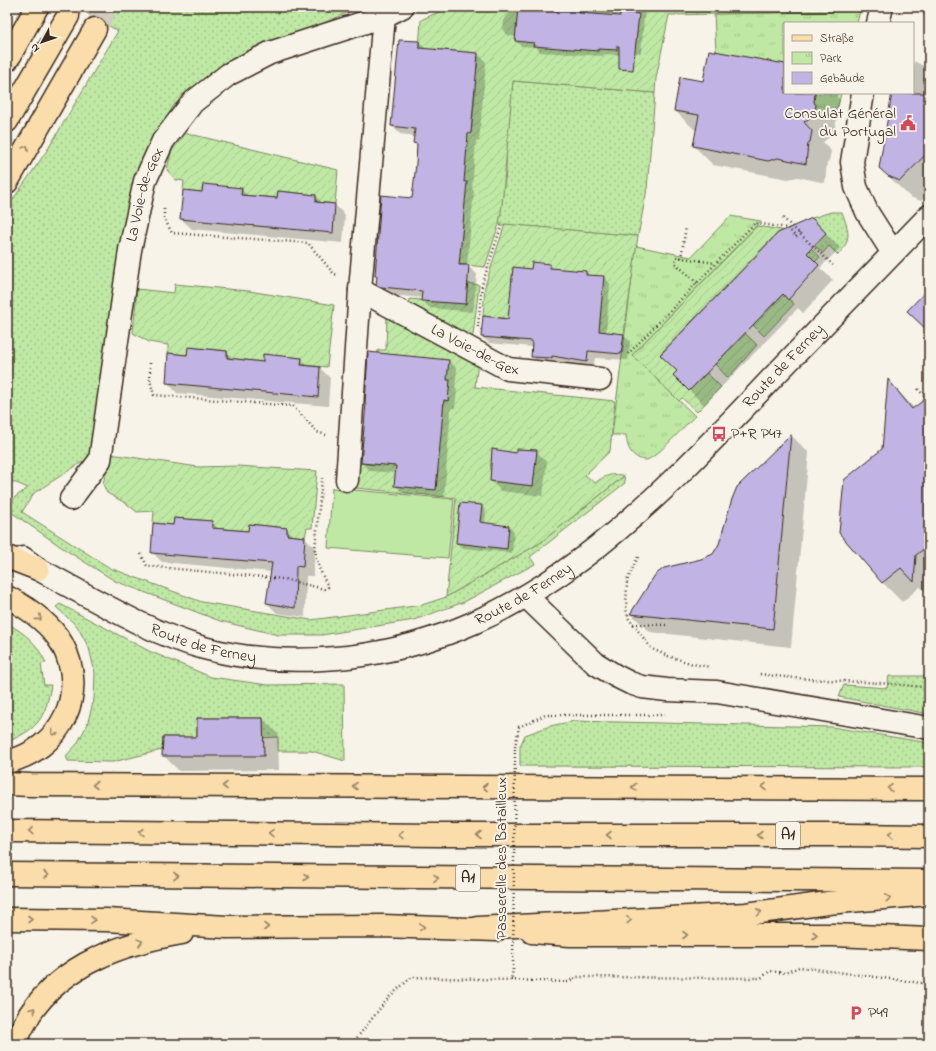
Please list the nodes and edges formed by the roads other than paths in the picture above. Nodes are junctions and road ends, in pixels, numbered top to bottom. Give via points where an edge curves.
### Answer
1 (37, 7) edge
2 (882, 7) edge
3 (393, 11) edge
4 (68, 16) dead end
5 (878, 22) edge
6 (95, 29) tunnel mouth
7 (8, 57) edge
8 (863, 94) edge
9 (7, 121) edge
10 (7, 182) edge
11 (929, 216) edge
12 (893, 253) junction
13 (360, 290) junction
14 (600, 379) dead end
15 (347, 480) dead end
16 (71, 499) dead end
17 (7, 547) edge
18 (7, 557) edge
19 (38, 569) junction
20 (526, 596) junction
21 (7, 597) edge
22 (929, 728) edge
23 (7, 762) edge
24 (7, 784) edge
25 (929, 789) edge
26 (7, 831) edge
27 (929, 836) edge
28 (7, 874) edge
29 (929, 881) edge
30 (929, 894) edge
31 (7, 919) edge
32 (227, 927) junction
33 (478, 928) junction
34 (929, 939) edge
35 (14, 1044) edge

1 - 7 main road
2 - 5 street
3 - 13 street, La Voie-de-Gex
3 - 16 street, La Voie-de-Gex via 270,53 229,74 193,102 163,141 145,181 130,250 100,460
4 - 9 main road
10 -> 6 main road
8 - 12 street via 852,162 856,187 867,212
11 - 12 street, Route de Ferney
12 - 20 street, Route de Ferney via 671,482 605,540
13 - 14 street, La Voie-de-Gex via 508,369
13 - 15 street, La Voie-de-Gex
17 - 19 street, Route de Ferney
18 - 19 main road
19 - 20 street, Route de Ferney via 121,614 189,643 245,656 290,661 366,655 418,643 443,636 497,613
20 - 22 street via 596,663 616,676 642,687 717,692
21 -> 23 main road via 42,620 55,635 70,664 73,683 68,711 50,739 32,752
25 -> 24 main road
27 -> 26 main road, A1
28 -> 29 main road, A1
33 -> 30 main road via 746,914 828,903
31 -> 32 main road via 106,920
32 -> 33 main road
35 -> 32 main road via 40,1000 78,968 110,952 141,941
33 -> 34 main road via 570,935 834,935

